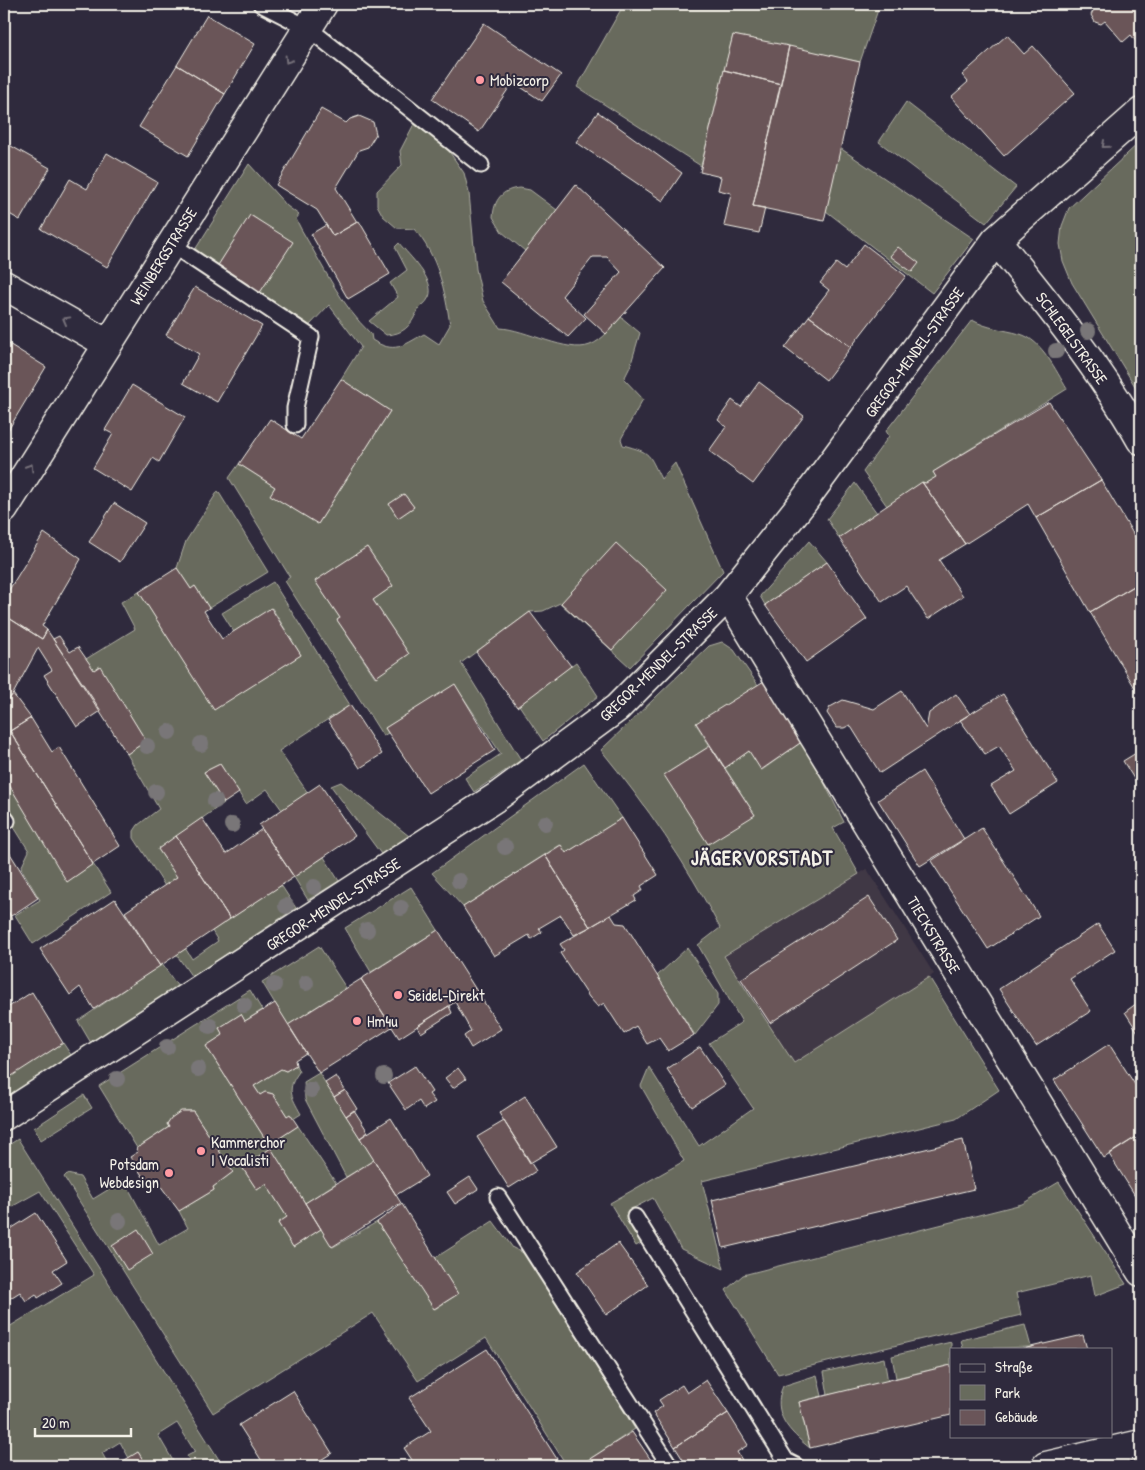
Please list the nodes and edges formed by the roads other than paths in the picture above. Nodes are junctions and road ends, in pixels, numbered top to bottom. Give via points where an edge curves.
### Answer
1 (261, 4) edge
2 (323, 4) edge
3 (308, 28) junction
4 (1141, 112) edge
5 (481, 165) dead end
6 (996, 240) junction
7 (171, 244) junction
8 (4, 285) edge
9 (108, 344) junction
10 (296, 425) dead end
11 (1141, 440) edge
12 (4, 508) edge
13 (728, 596) junction
14 (4, 1116) edge
15 (498, 1198) dead end
16 (634, 1217) dead end
17 (1141, 1272) edge
18 (1141, 1444) edge
19 (670, 1466) edge
20 (796, 1466) edge
21 (1046, 1466) edge

1 - 3 lane
2 - 3 street, WEINBERGSTRASSE
3 - 5 lane
3 -> 7 street, WEINBERGSTRASSE
4 -> 6 street, GREGOR-MENDEL-STRASSE
6 - 11 street, SCHLEGELSTRASSE via 1062,322 1122,407
6 - 13 street, GREGOR-MENDEL-STRASSE via 803,502
7 - 9 street, WEINBERGSTRASSE
7 - 10 lane via 311,337 295,408
9 -> 8 street
12 -> 9 street, WEINBERGSTRASSE
13 - 14 street, GREGOR-MENDEL-STRASSE via 617,708 498,796
13 - 17 street, TIECKSTRASSE
15 - 19 lane
16 - 20 lane via 786,1461
18 - 21 street

